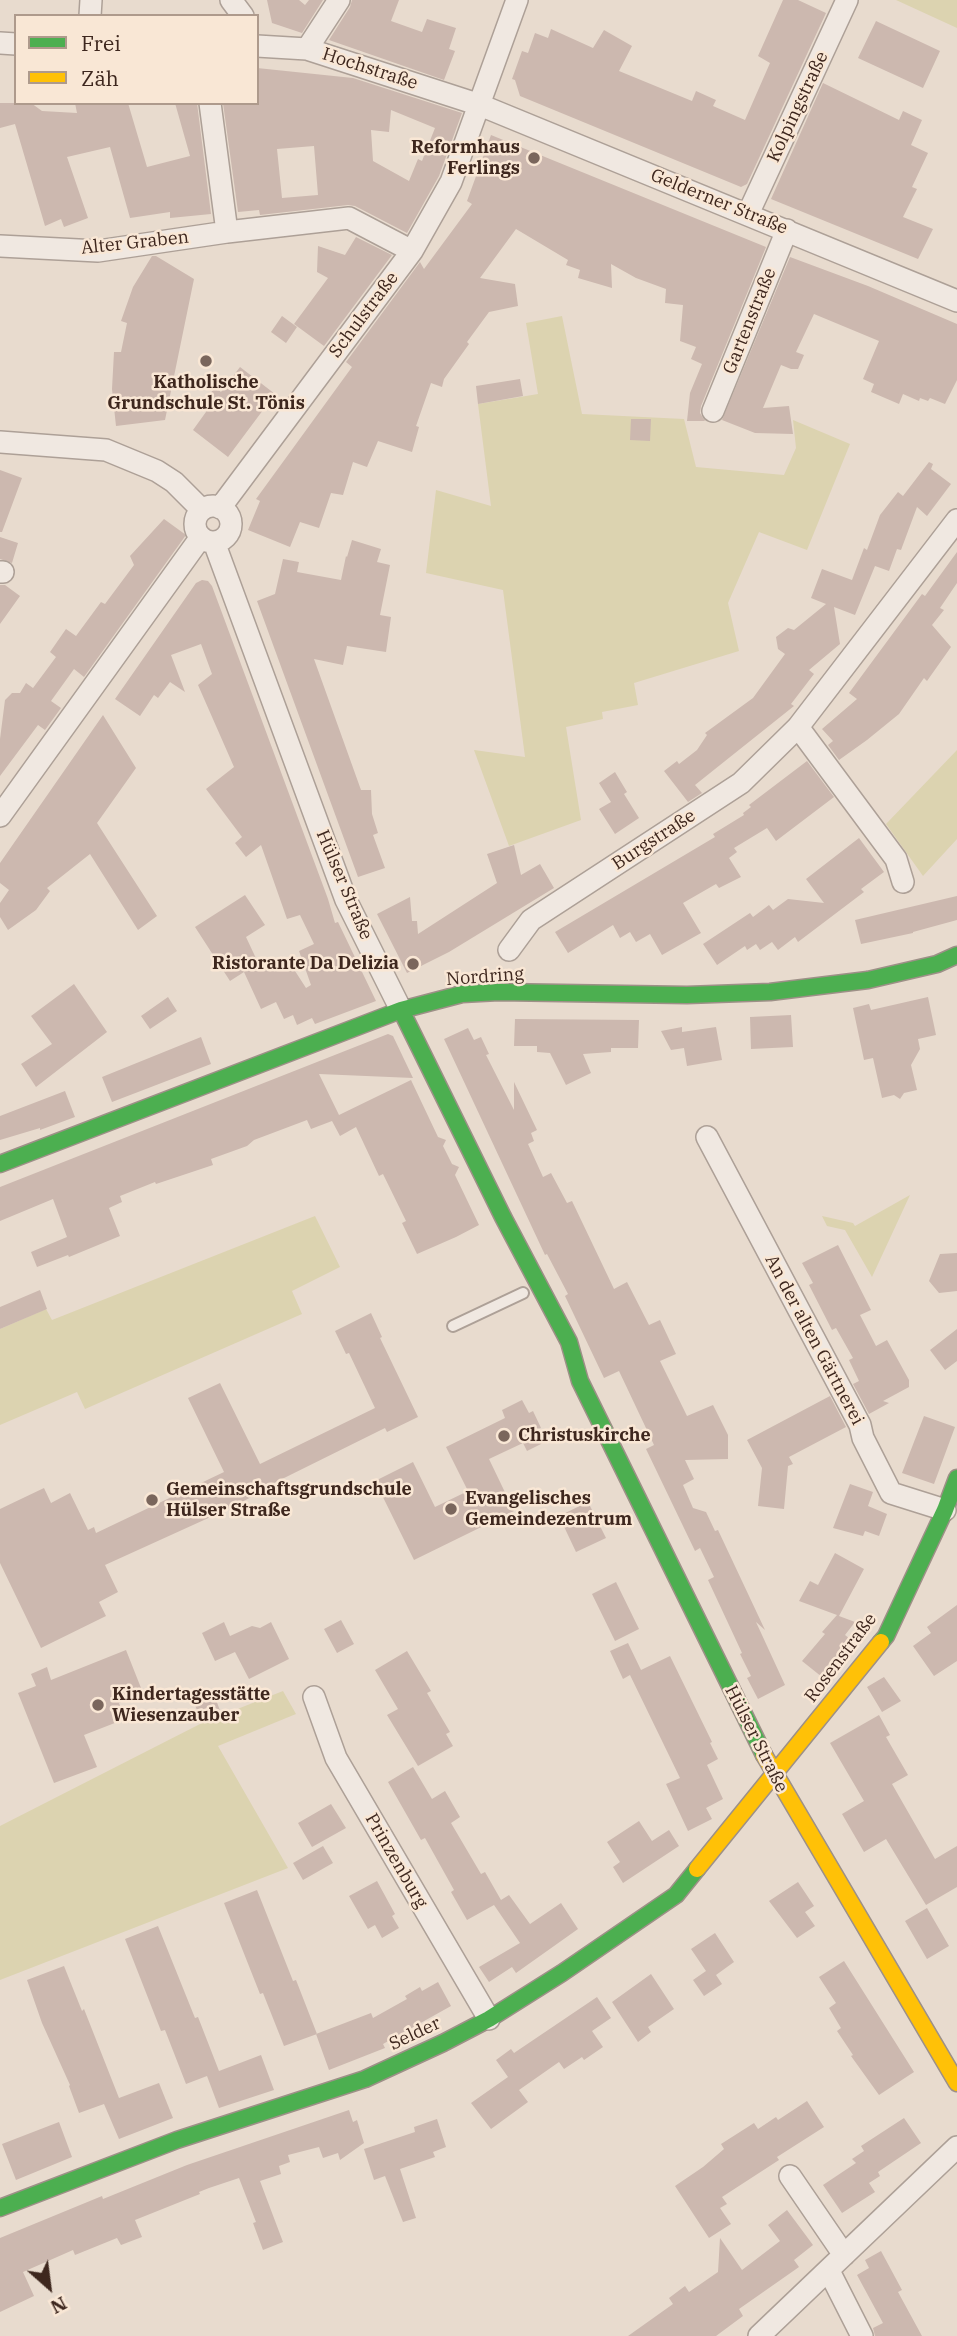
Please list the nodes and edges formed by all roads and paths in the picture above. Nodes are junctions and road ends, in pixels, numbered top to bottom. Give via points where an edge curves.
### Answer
1 (339, 0) edge
2 (517, 0) edge
3 (847, 0) edge
4 (260, 43) edge
5 (307, 49) junction
6 (210, 105) edge
7 (480, 105) junction
8 (748, 214) junction
9 (787, 230) junction
10 (227, 232) junction
11 (0, 246) edge
12 (412, 251) junction
13 (957, 301) edge
14 (713, 411) dead end
15 (0, 442) edge
16 (211, 509) junction
17 (957, 520) edge
18 (207, 540) junction
19 (798, 727) junction
20 (0, 816) edge
21 (903, 881) dead end
22 (509, 950) dead end
23 (957, 955) edge
24 (401, 1010) junction
25 (707, 1137) dead end
26 (0, 1164) edge
27 (503, 1217) junction
28 (526, 1299) joint
29 (453, 1326) dead end
30 (552, 1351) dead end
31 (580, 1381) junction
32 (957, 1478) edge
33 (945, 1510) junction
34 (314, 1697) dead end
35 (773, 1774) junction
36 (489, 2019) junction
37 (957, 2083) edge
38 (957, 2147) edge
39 (790, 2176) dead end
40 (0, 2208) edge
41 (844, 2255) junction
42 (829, 2271) junction
43 (759, 2336) edge
44 (862, 2336) edge

1 - 5 street
2 - 7 street, Schulstraße
3 - 8 street, Kolpingstraße
4 - 5 street, Hochstraße
5 - 7 street, Hochstraße
6 - 10 street
7 - 8 street, Gelderner Straße
7 - 12 street, Schulstraße via 451,182
8 - 9 street, Gelderner Straße
9 - 13 street, Gelderner Straße
9 - 14 street, Gartenstraße
10 - 11 street, Alter Graben via 98,251
10 - 12 street, Alter Graben via 349,218
12 - 16 street, Schulstraße
15 - 16 street via 106,450 157,471
16 - 18 street via 195,520 197,532
16 - 18 street via 229,516 230,527 225,538
17 - 19 street, Burgstraße
18 - 20 street
18 - 24 street, Hülser Straße via 346,900
19 - 21 street via 896,859
19 - 22 street, Burgstraße via 741,783 531,920
23 - 24 street, Nordring via 869,980 800,989 687,995 499,992 462,994
24 - 26 street, Nordring
24 - 27 street, Hülser Straße
25 - 33 street, An der alten Gärtnerei via 860,1425 891,1493
27 - 28 street, Hülser Straße via 512,1271
27 - 31 street, Hülser Straße via 569,1342
28 - 29 lane
30 - 31 street, Hülser Straße
31 - 35 street, Hülser Straße
32 - 33 street, Rosenstraße
33 - 35 street, Rosenstraße via 886,1636
34 - 36 street, Prinzenburg via 336,1758
35 - 36 street, Selder via 676,1895
35 - 37 street, Hülser Straße
36 - 40 street, Selder via 365,2079 177,2140
38 - 41 street
39 - 41 street
41 - 42 street
42 - 43 street
42 - 44 street

